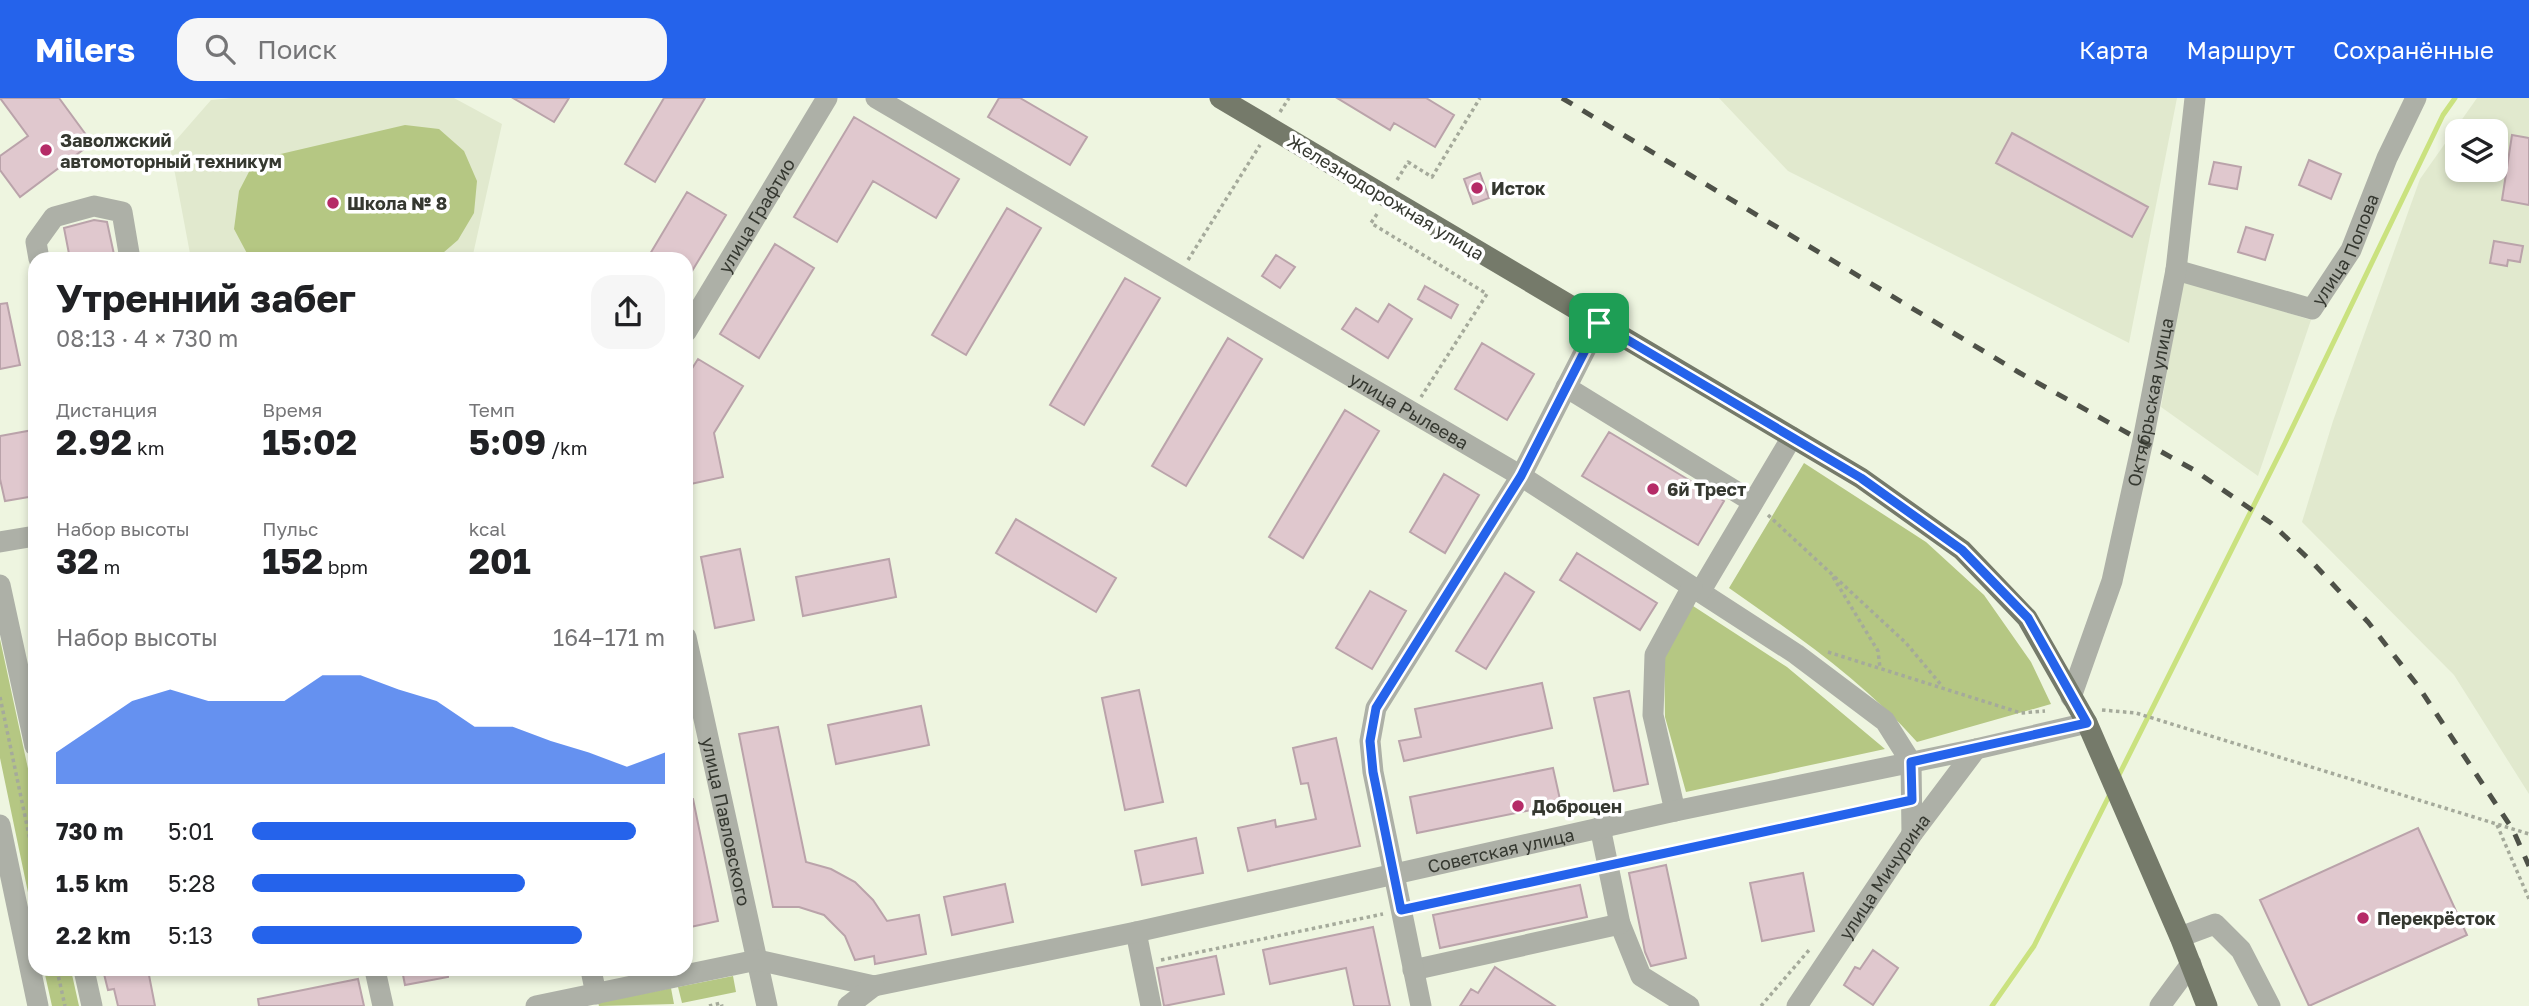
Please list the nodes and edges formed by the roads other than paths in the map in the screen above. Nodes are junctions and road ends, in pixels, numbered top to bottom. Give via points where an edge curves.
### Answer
1 (827, 98) edge
2 (876, 98) edge
3 (1220, 98) edge
4 (2195, 98) edge
5 (2416, 98) edge
6 (38, 252) edge
7 (129, 252) edge
8 (2176, 270) junction
9 (693, 320) edge
10 (1599, 323) junction
11 (1566, 387) junction
12 (1792, 437) junction
13 (1521, 476) junction
14 (1753, 502) junction
15 (28, 537) edge
16 (0, 542) edge
17 (0, 585) edge
18 (1696, 589) junction
19 (693, 669) edge
20 (2079, 710) junction
21 (28, 714) edge
22 (1976, 749) junction
23 (1911, 762) junction
24 (1675, 811) junction
25 (0, 825) edge
26 (1600, 828) junction
27 (1912, 834) junction
28 (1392, 873) junction
29 (1620, 924) junction
30 (1136, 932) junction
31 (2180, 937) junction
32 (28, 958) edge
33 (757, 960) junction
34 (2191, 964) junction
35 (1413, 970) junction
36 (693, 974) edge
37 (32, 976) edge
38 (85, 976) edge
39 (376, 976) edge
40 (592, 976) edge
41 (681, 976) edge
42 (874, 986) junction
43 (596, 994) junction
44 (38, 1006) edge
45 (92, 1006) edge
46 (383, 1006) edge
47 (536, 1006) edge
48 (767, 1006) edge
49 (848, 1006) edge
50 (1151, 1006) edge
51 (1421, 1006) edge
52 (1689, 1006) edge
53 (1797, 1006) edge
54 (2160, 1006) edge
55 (2207, 1006) edge
56 (2270, 1006) edge

1 - 9 street, улица Графтио
2 - 13 street, улица Рылеева
3 - 10 main road, Железнодорожная улица
4 - 8 street, Октябрьская улица
5 - 8 street, улица Попова via 2351,250 2312,309
6 - 7 street via 36,242 54,217 94,206 122,212
8 - 20 street, Октябрьская улица via 2112,581
10 - 11 street
10 - 12 main road, Железнодорожная улица
11 - 13 street
11 - 14 street
12 - 14 street
12 - 20 main road, Железнодорожная улица via 1861,478 1962,550 2028,618
13 - 18 street, улица Рылеева
13 - 28 street via 1376,708 1370,741 1373,772
14 - 18 street
15 - 16 street
17 - 21 street
18 - 23 street, улица Рылеева via 1796,654 1885,721
18 - 24 street via 1655,655 1653,715
19 - 33 street, улица Павловского
20 - 22 street, Советская улица
20 - 31 main road, Железнодорожная улица
22 - 23 street, Советская улица
22 - 27 street, улица Мичурина
23 - 24 street, Советская улица
23 - 27 street
24 - 26 street, Советская улица
25 - 32 street
26 - 28 street, Советская улица
26 - 29 street
27 - 53 street, улица Мичурина
28 - 30 street, Советская улица
28 - 35 street
29 - 35 street
29 - 52 street via 1641,976
30 - 42 street, Советская улица
30 - 50 street
31 - 34 main road, Железнодорожная улица
31 - 56 street via 2215,925 2241,950
33 - 36 street
33 - 42 street
33 - 48 street, улица Павловского
34 - 54 street
34 - 55 main road, Железнодорожная улица
35 - 51 street
37 - 44 street
38 - 45 street
39 - 46 street
40 - 43 street
41 - 43 street
42 - 49 street
43 - 47 street

